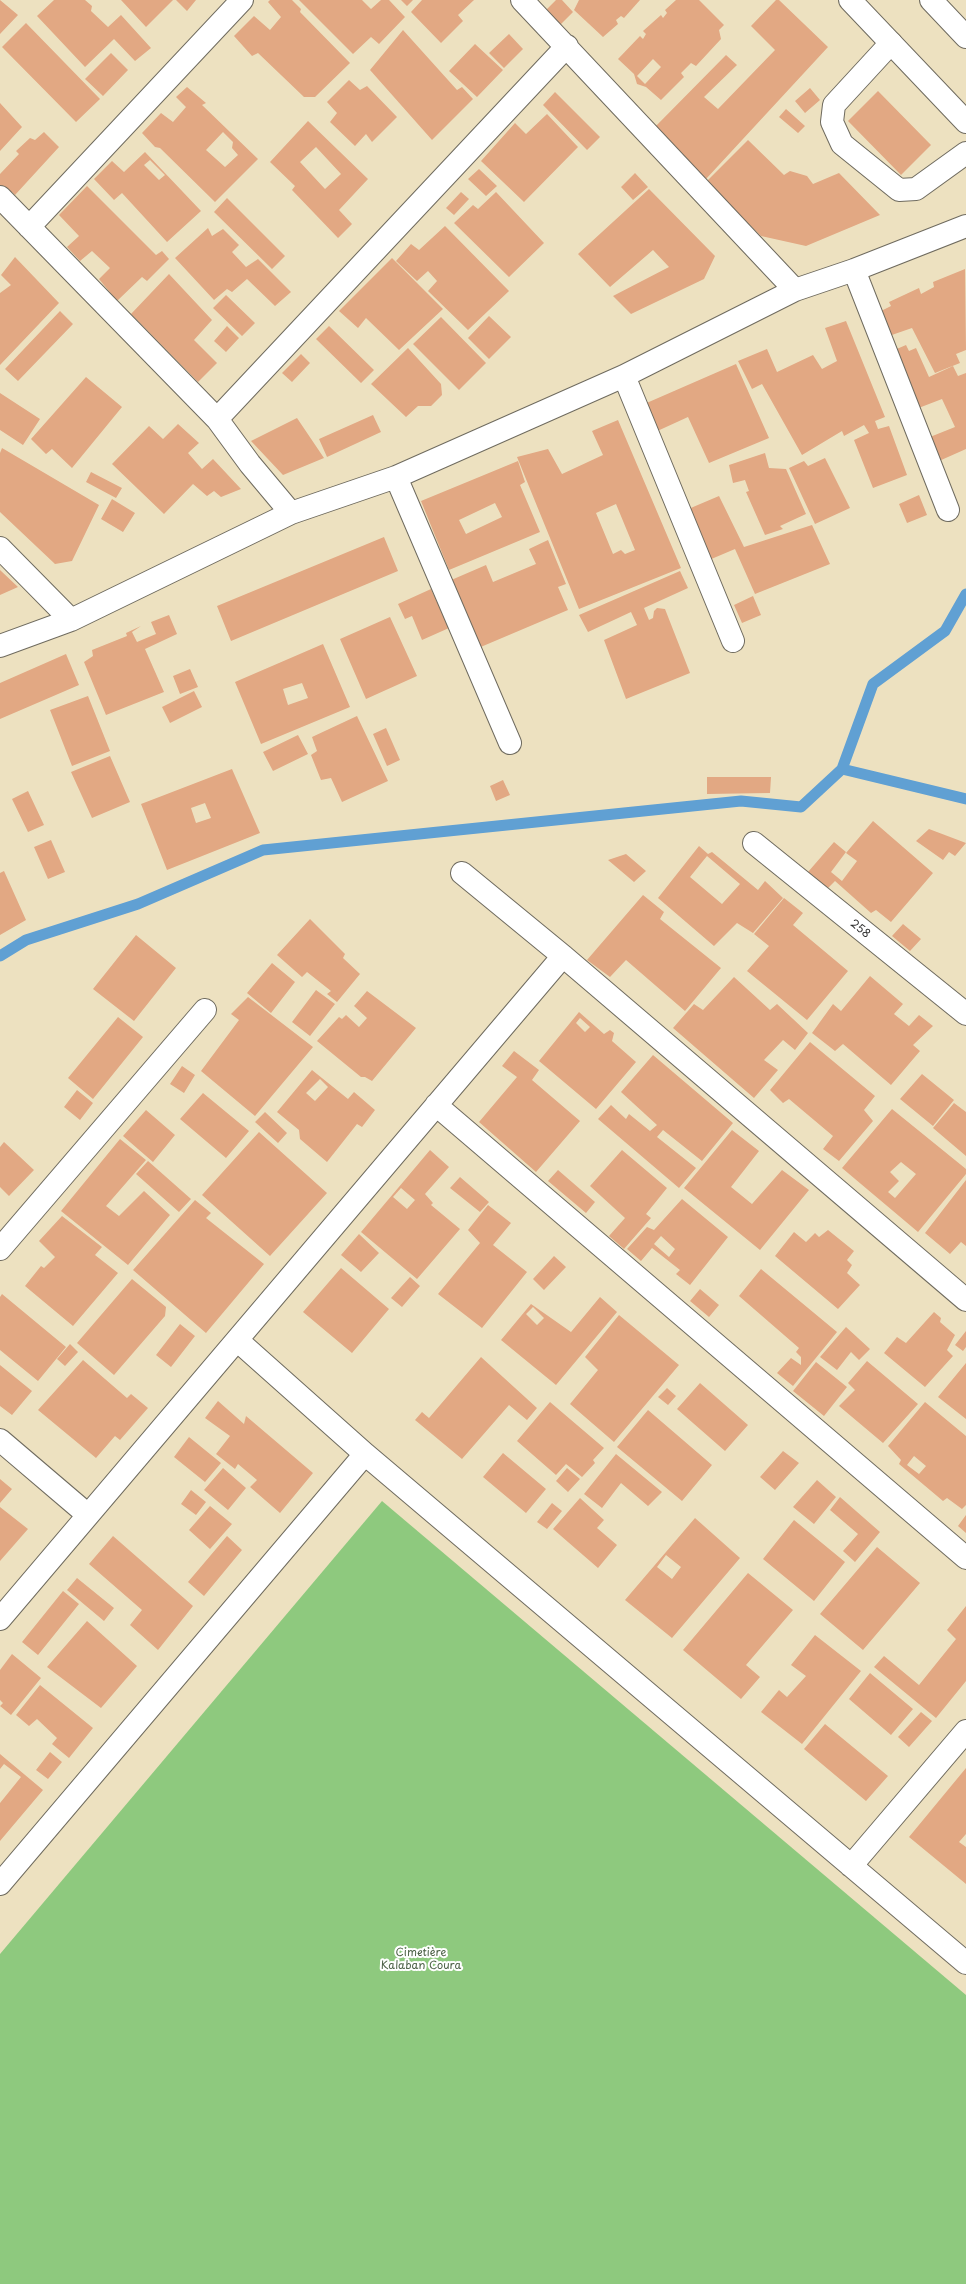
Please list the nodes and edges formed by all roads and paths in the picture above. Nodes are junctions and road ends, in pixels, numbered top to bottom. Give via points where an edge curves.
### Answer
1 (242, 0) edge
2 (522, 0) edge
3 (850, 0) edge
4 (931, 0) edge
5 (966, 37) edge
6 (891, 43) junction
7 (567, 46) junction
8 (966, 122) edge
9 (966, 153) edge
10 (0, 197) edge
11 (966, 226) edge
12 (29, 227) junction
13 (854, 270) junction
14 (795, 290) junction
15 (624, 376) junction
16 (217, 419) junction
17 (396, 477) junction
18 (948, 510) dead end
19 (291, 513) junction
20 (0, 548) edge
21 (71, 620) junction
22 (733, 641) dead end
23 (0, 646) edge
24 (510, 743) dead end
25 (754, 843) dead end
26 (462, 873) dead end
27 (563, 956) junction
28 (205, 1010) dead end
29 (966, 1014) edge
30 (436, 1105) junction
31 (0, 1249) edge
32 (966, 1300) edge
33 (237, 1340) junction
34 (0, 1440) edge
35 (365, 1454) junction
36 (88, 1515) junction
37 (966, 1558) edge
38 (0, 1619) edge
39 (966, 1731) edge
40 (852, 1866) junction
41 (0, 1884) edge
42 (966, 1963) edge

1 - 12 street
2 - 7 street
3 - 6 street
4 - 5 street
6 - 8 street
6 - 9 street via 834,105 832,122 842,144 899,190 916,189
7 - 14 street
7 - 16 street
10 - 12 street
11 - 13 street
12 - 16 street
13 - 14 street
13 - 18 street
14 - 15 street
15 - 17 street
15 - 22 street
16 - 19 street
17 - 19 street
17 - 24 street
19 - 21 street
20 - 21 street
21 - 23 street
25 - 29 street, 258
26 - 27 street
27 - 30 street
27 - 32 street
28 - 31 street
30 - 33 street
30 - 37 street
33 - 35 street
33 - 36 street
34 - 36 street
35 - 40 street
35 - 41 street
36 - 38 street
39 - 40 street
40 - 42 street

